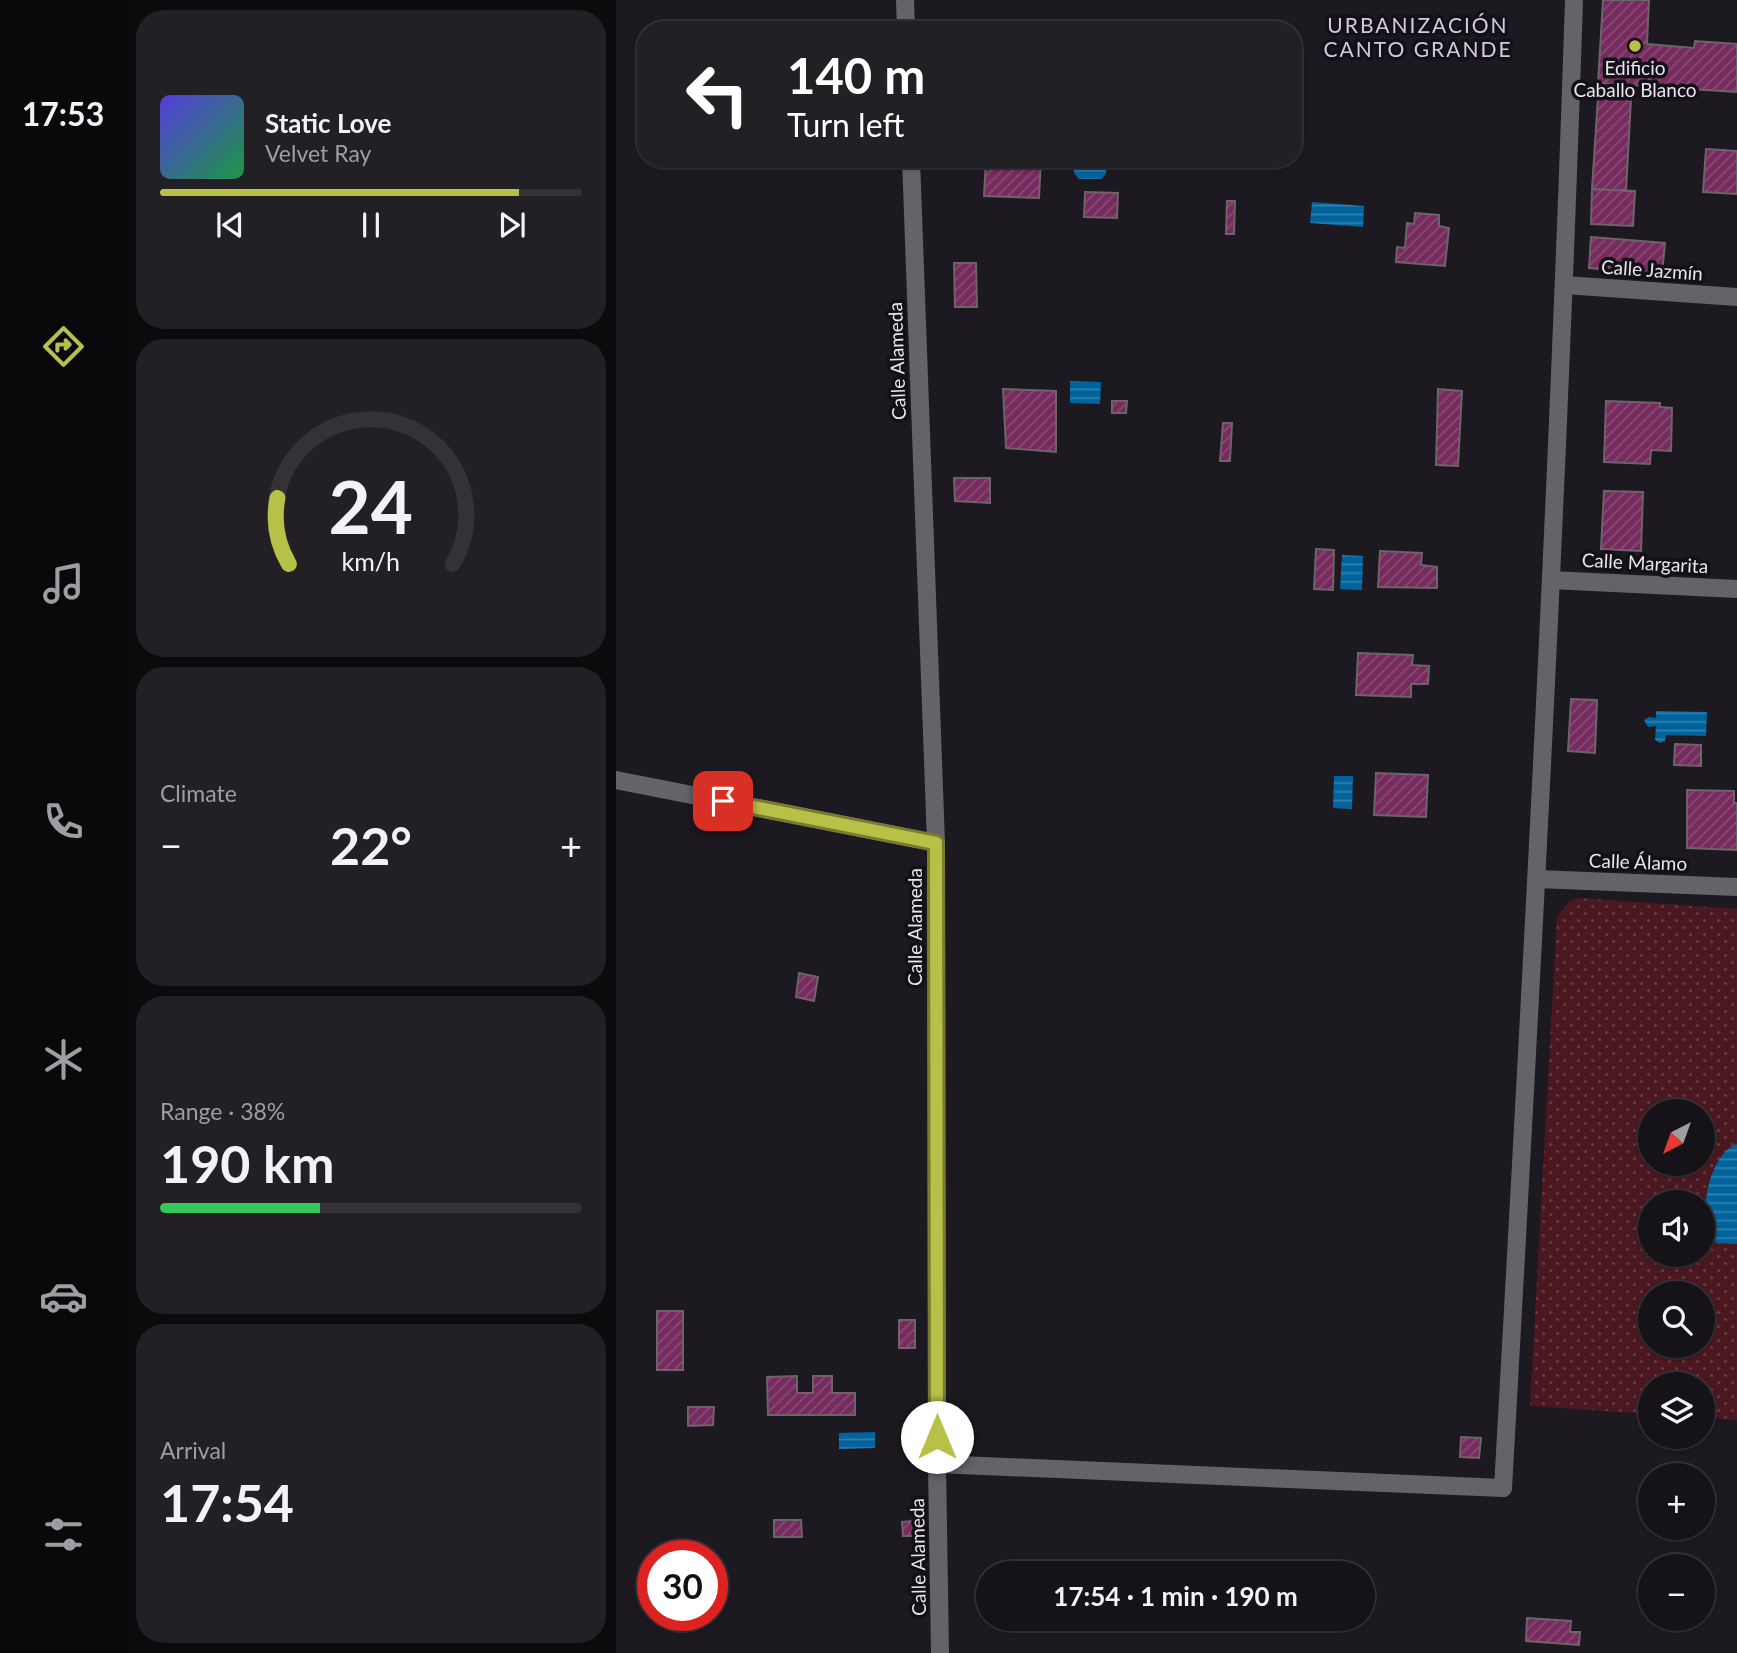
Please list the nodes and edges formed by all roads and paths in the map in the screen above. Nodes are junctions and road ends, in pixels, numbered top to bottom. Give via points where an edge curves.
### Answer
1 (905, 0) edge
2 (1574, 0) edge
3 (906, 21) edge
4 (911, 168) edge
5 (1565, 285) junction
6 (1737, 297) edge
7 (1551, 580) junction
8 (1737, 589) edge
9 (616, 780) edge
10 (936, 843) junction
11 (1537, 880) junction
12 (1737, 887) edge
13 (937, 1464) junction
14 (940, 1653) edge

1 - 3 street
2 - 5 street
4 - 10 street, Calle Alameda
5 - 6 street, Calle Jazmín
5 - 7 street
7 - 8 street, Calle Margarita
7 - 11 street
9 - 10 street
10 - 13 street, Calle Alameda
11 - 12 street, Calle Álamo
11 - 13 street via 1503,1488
13 - 14 street, Calle Alameda

